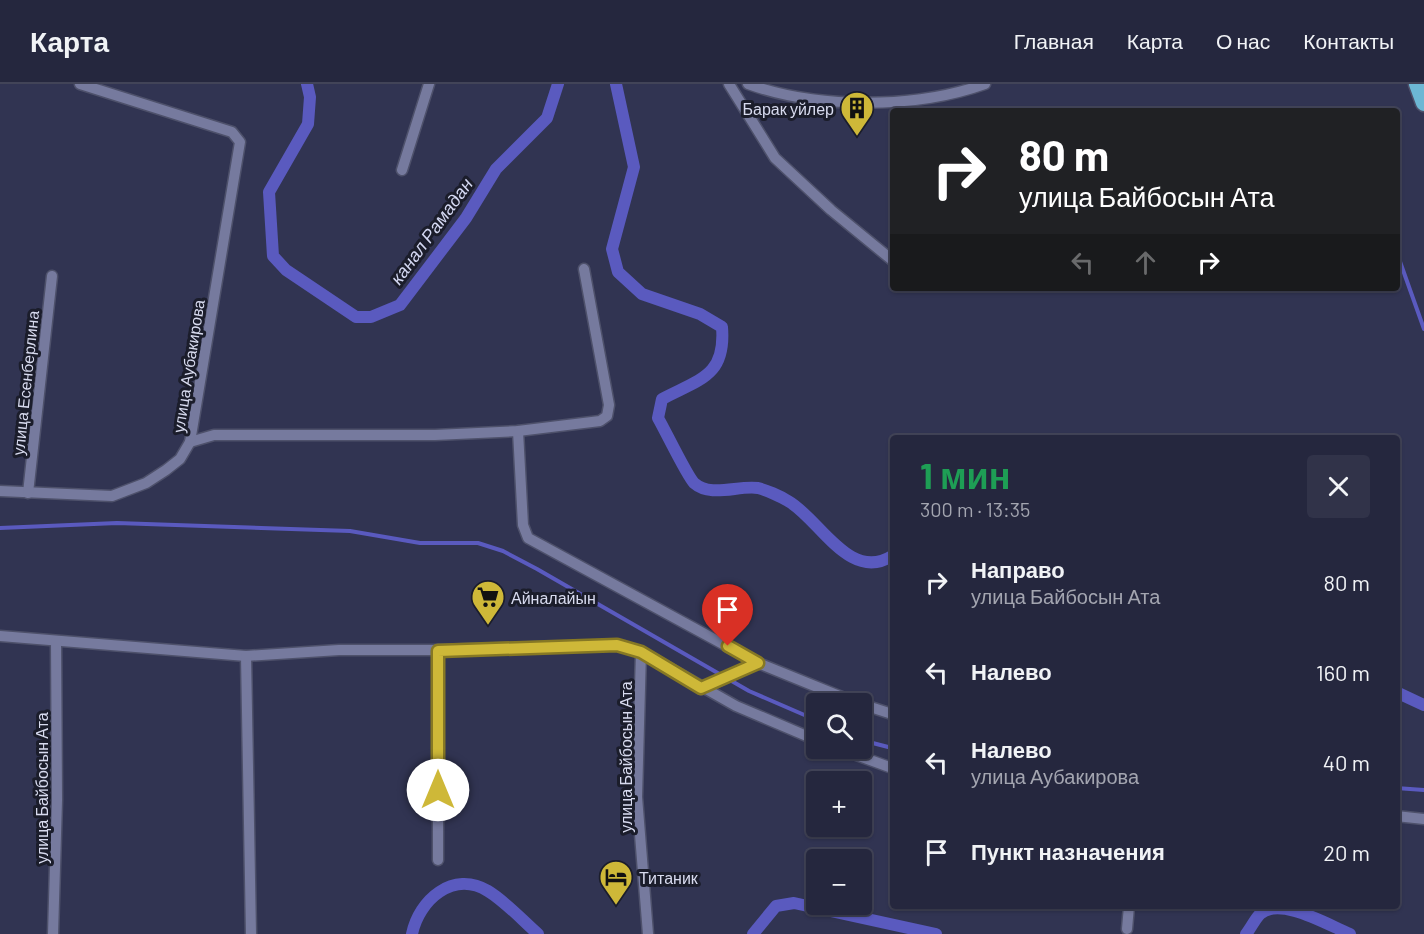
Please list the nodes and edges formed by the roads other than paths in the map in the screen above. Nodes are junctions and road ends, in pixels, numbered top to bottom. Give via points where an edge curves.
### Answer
1 (80, 84) edge
2 (429, 84) edge
3 (729, 84) edge
4 (748, 84) edge
5 (984, 84) edge
6 (1417, 84) edge
7 (1424, 103) edge
8 (402, 170) dead end
9 (890, 258) edge
10 (584, 269) dead end
11 (52, 276) dead end
12 (518, 431) junction
13 (190, 442) junction
14 (0, 491) edge
15 (28, 493) junction
16 (0, 636) edge
17 (56, 641) junction
18 (438, 651) junction
19 (641, 652) junction
20 (246, 656) junction
21 (758, 663) junction
22 (701, 688) junction
23 (833, 693) edge
24 (872, 708) edge
25 (890, 713) edge
26 (806, 735) edge
27 (867, 759) edge
28 (890, 767) edge
29 (1400, 816) edge
30 (1424, 819) edge
31 (438, 860) dead end
32 (1129, 909) edge
33 (1126, 929) dead end
34 (53, 934) edge
35 (251, 934) edge
36 (648, 934) edge

1 - 13 street, улица Аубакирова via 232,132 240,142
2 - 8 street
3 - 9 street via 775,158
4 - 5 street via 791,97 859,102 926,97
6 - 7 highway
10 - 12 street, улица Аубакирова via 601,350 607,416 600,421
11 - 15 street, улица Есенберлина
12 - 13 street, улица Аубакирова via 214,435
12 - 21 street via 520,498 528,538
13 - 15 street via 173,465 128,491 97,497
14 - 15 street
16 - 17 street
17 - 20 street
17 - 34 street, улица Байбосын Ата
18 - 19 street via 617,645
18 - 20 street via 339,650
18 - 31 street
19 - 22 street
19 - 36 street, улица Байбосын Ата via 637,797
20 - 35 street
21 - 22 street
21 - 23 street
22 - 26 street
24 - 25 street
27 - 28 street
29 - 30 street
32 - 33 street

